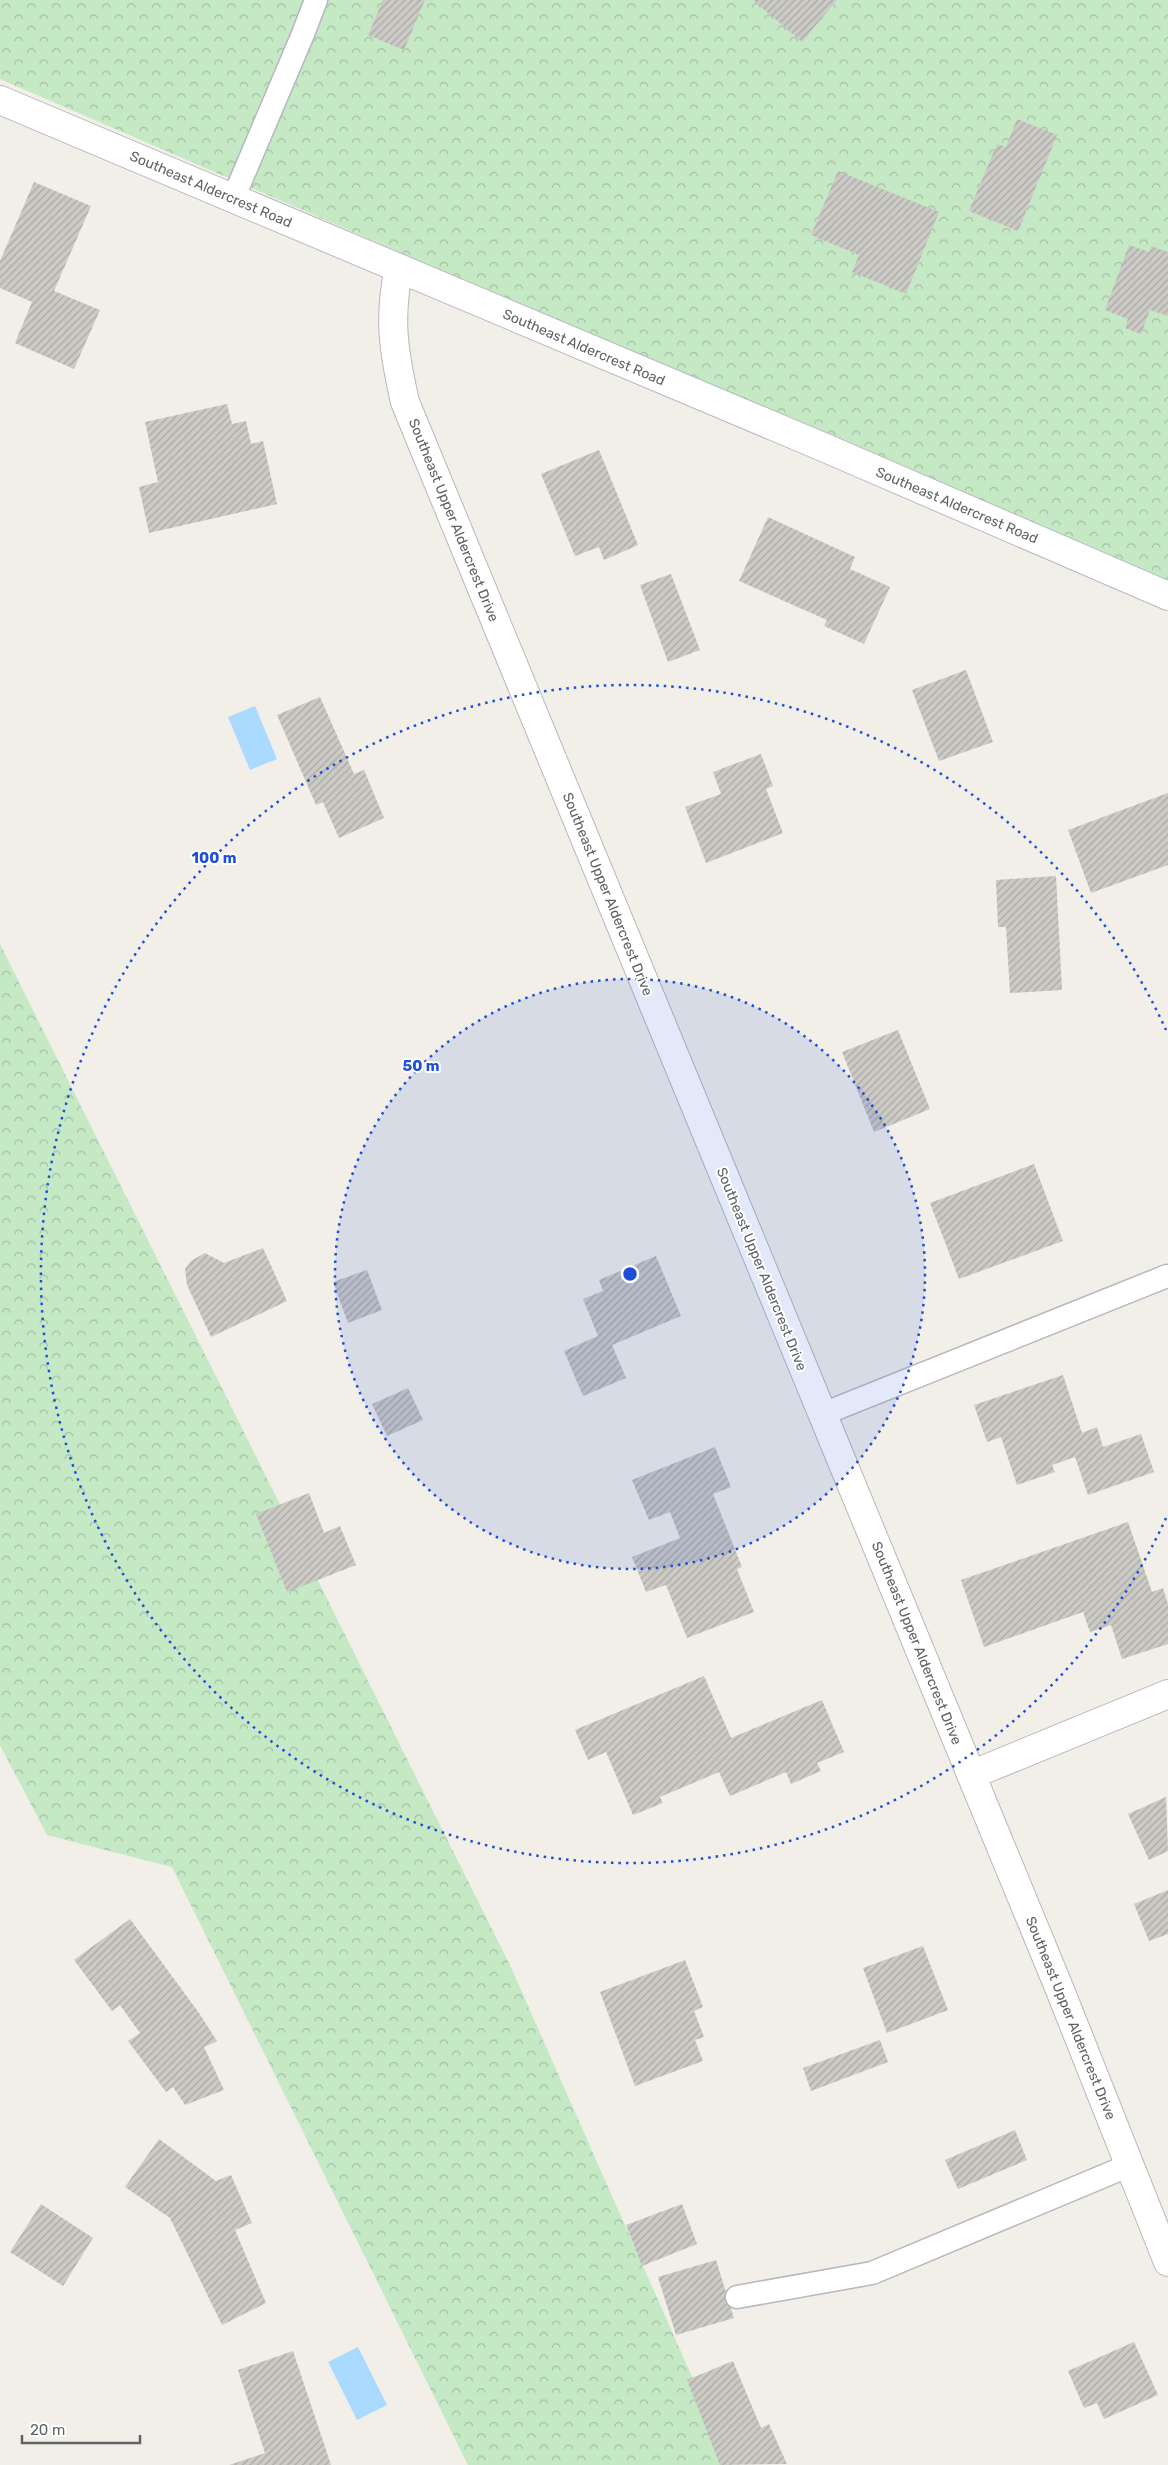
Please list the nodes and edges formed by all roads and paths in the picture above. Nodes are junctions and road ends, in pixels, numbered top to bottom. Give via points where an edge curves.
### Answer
1 (316, 0) edge
2 (0, 100) edge
3 (233, 199) junction
4 (399, 268) junction
5 (1168, 596) edge
6 (1167, 1276) edge
7 (823, 1414) junction
8 (1168, 1694) edge
9 (972, 1775) junction
10 (1130, 2165) junction
11 (1168, 2262) edge
12 (737, 2297) dead end

1 - 3 lane
2 - 3 street, Southeast Aldercrest Road
3 - 4 street, Southeast Aldercrest Road
4 - 5 street, Southeast Aldercrest Road
4 - 7 street, Southeast Upper Aldercrest Drive via 393,295 394,345 405,402
6 - 7 lane
7 - 9 street, Southeast Upper Aldercrest Drive
8 - 9 street
9 - 10 street, Southeast Upper Aldercrest Drive
10 - 11 street, Southeast Upper Aldercrest Drive
10 - 12 lane via 872,2273

